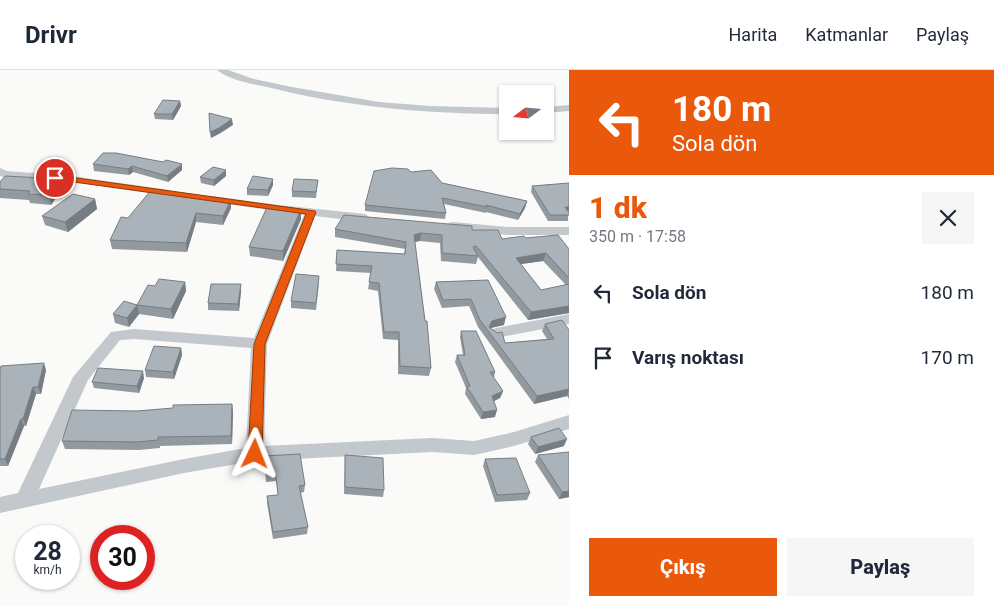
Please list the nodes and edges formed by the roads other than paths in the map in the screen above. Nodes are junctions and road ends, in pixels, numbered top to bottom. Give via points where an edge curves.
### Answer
1 (221, 70) edge
2 (569, 108) edge
3 (554, 109) edge
4 (499, 111) edge
5 (0, 171) edge
6 (181, 195) edge
7 (200, 198) edge
8 (311, 212) junction
9 (378, 219) edge
10 (444, 225) edge
11 (569, 231) edge
12 (569, 318) edge
13 (496, 333) edge
14 (259, 344) junction
15 (569, 422) edge
16 (255, 454) junction
17 (24, 501) junction
18 (0, 504) edge

1 - 4 street via 275,87 330,98 399,107
2 - 3 street
5 - 6 street
7 - 8 street
8 - 9 street
8 - 14 street
10 - 11 street via 508,231
12 - 13 street
14 - 16 street
14 - 17 street via 134,334 116,336 81,378
15 - 16 street via 474,448 432,445
16 - 17 street
17 - 18 street

